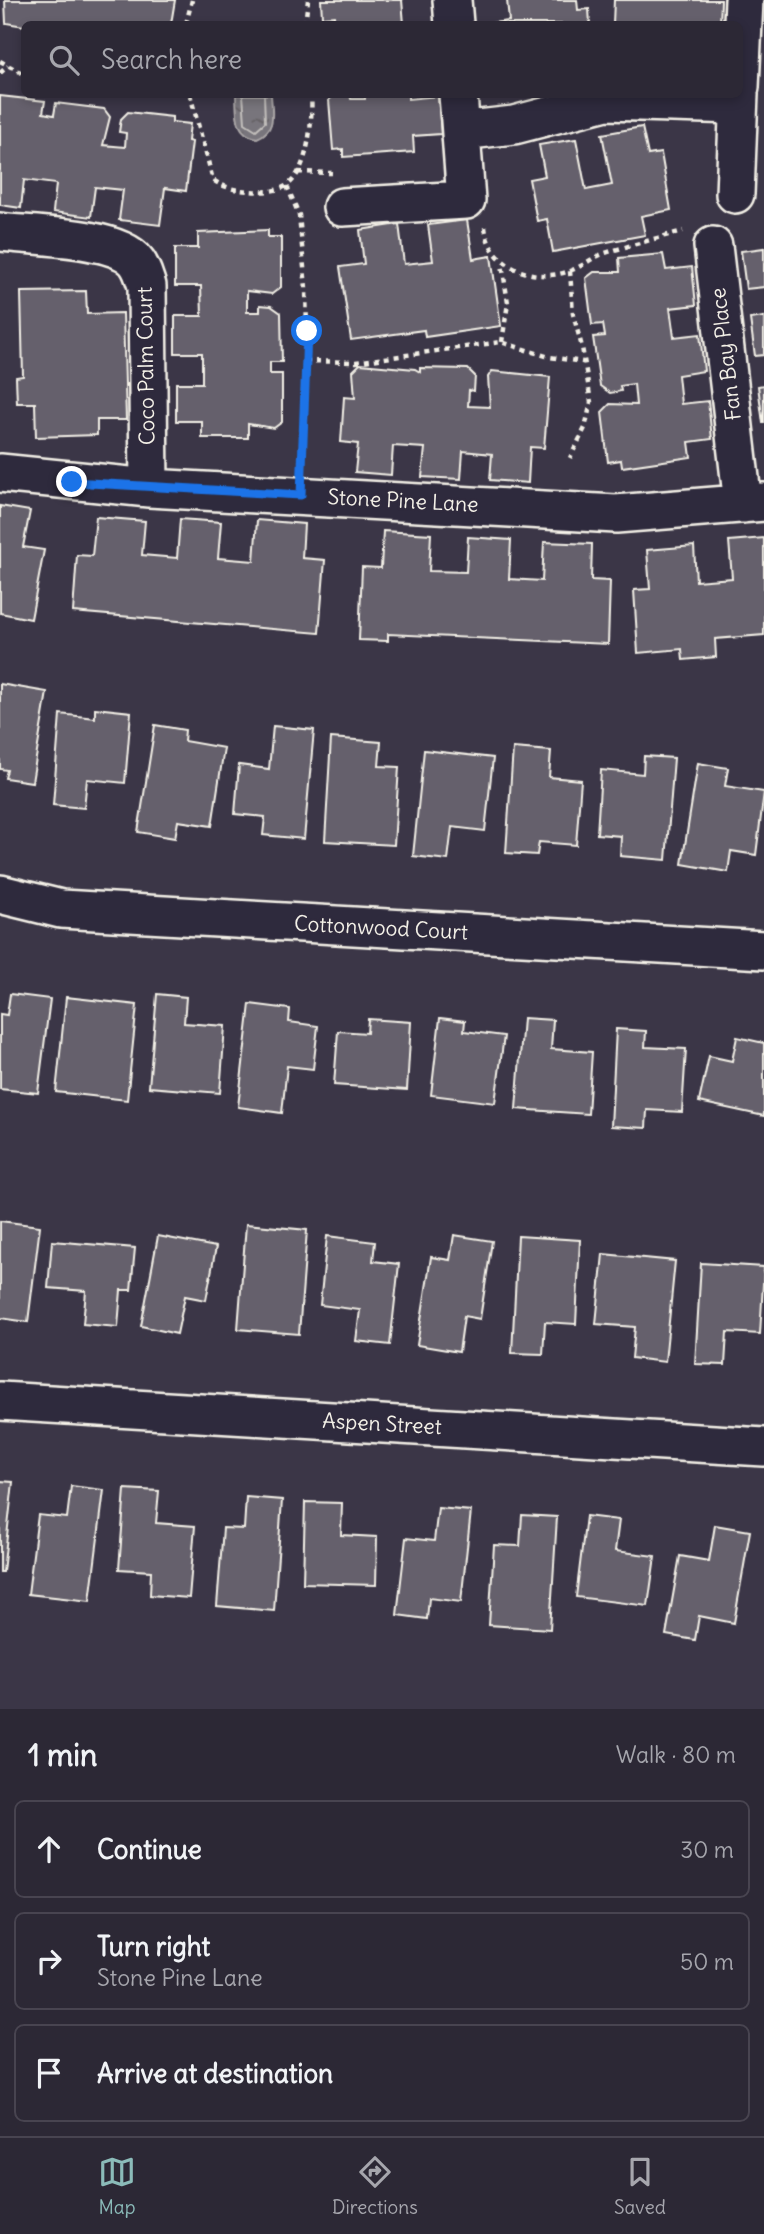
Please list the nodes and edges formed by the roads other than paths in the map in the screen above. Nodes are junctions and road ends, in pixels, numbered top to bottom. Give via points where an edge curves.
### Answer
1 (453, 0) edge
2 (744, 0) edge
3 (454, 21) edge
4 (743, 21) edge
5 (458, 98) edge
6 (672, 98) edge
7 (739, 98) edge
8 (461, 131) junction
9 (735, 194) dead end
10 (342, 207) dead end
11 (0, 232) edge
12 (702, 237) road end
13 (0, 473) edge
14 (149, 488) junction
15 (754, 503) edge
16 (0, 894) edge
17 (764, 950) edge
18 (0, 1401) edge
19 (764, 1447) edge

1 - 3 street
2 - 4 street
5 - 8 street
6 - 8 street via 606,101 514,125
7 - 9 street
8 - 10 street via 466,200
11 - 14 street, Coco Palm Court via 113,246 136,261 143,273 147,286
12 - 15 street, Fan Bay Place
13 - 14 street, Stone Pine Lane
14 - 15 street, Stone Pine Lane via 616,514
16 - 17 street, Cottonwood Court via 61,909
18 - 19 street, Aspen Street

